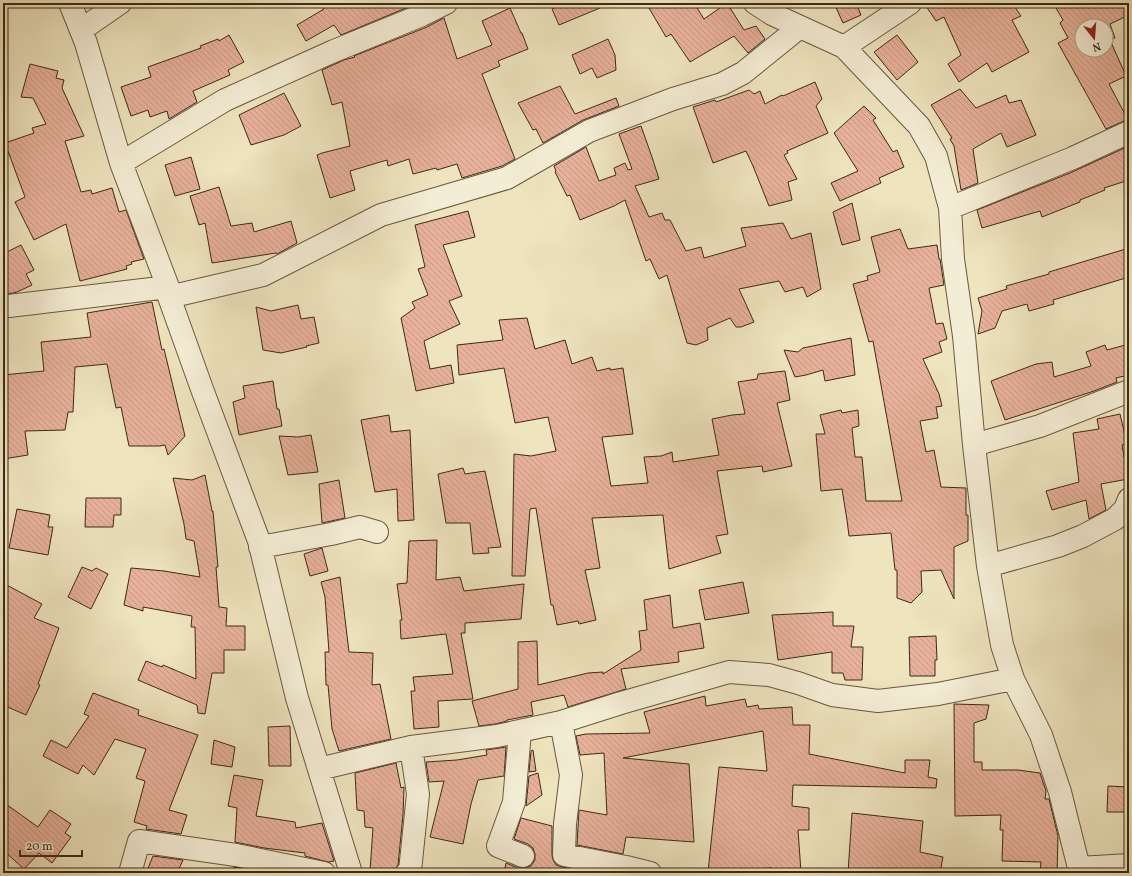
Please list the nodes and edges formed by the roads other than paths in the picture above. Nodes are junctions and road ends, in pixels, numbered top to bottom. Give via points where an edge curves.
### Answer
1 (70, 3) edge
2 (120, 3) edge
3 (446, 3) edge
4 (755, 3) edge
5 (910, 3) edge
6 (800, 27) junction
7 (81, 30) junction
8 (844, 47) junction
9 (1129, 132) edge
10 (121, 163) junction
11 (950, 208) junction
12 (168, 292) junction
13 (5, 302) edge
14 (1129, 391) edge
15 (974, 445) junction
16 (1129, 499) edge
17 (378, 532) dead end
18 (260, 547) junction
19 (988, 566) junction
20 (1012, 679) junction
21 (561, 722) junction
22 (520, 730) junction
23 (411, 747) junction
24 (319, 769) junction
25 (523, 856) dead end
26 (1129, 866) edge
27 (1078, 870) edge
28 (130, 873) edge
29 (324, 873) edge
30 (351, 873) edge
31 (407, 873) edge
32 (650, 873) edge

1 - 7 street
2 - 7 street
3 - 10 street via 225,100
4 - 6 street
5 - 8 street
6 - 8 street
6 - 12 street via 743,73 722,84 589,131 507,178 381,216 263,275
7 - 10 street
8 - 11 street via 919,126 936,156
9 - 11 street via 1073,158
10 - 12 street
11 - 15 street via 953,259 964,336
12 - 13 street
12 - 18 street
14 - 15 street via 1040,426
15 - 19 street
16 - 19 street via 1125,509 1115,519 1083,536 1058,546
17 - 18 street via 360,527
18 - 24 street via 297,698
19 - 20 street via 1002,644
20 - 21 street via 938,694 878,701 832,695 769,675 729,672
20 - 27 street via 1041,735 1060,792
21 - 22 street
21 - 32 street via 571,775 564,855
22 - 23 street via 497,736
22 - 25 street via 514,802 498,846
23 - 24 street
23 - 31 street via 418,794 410,871
24 - 30 street
26 - 27 street
28 - 29 street via 139,840 236,855

